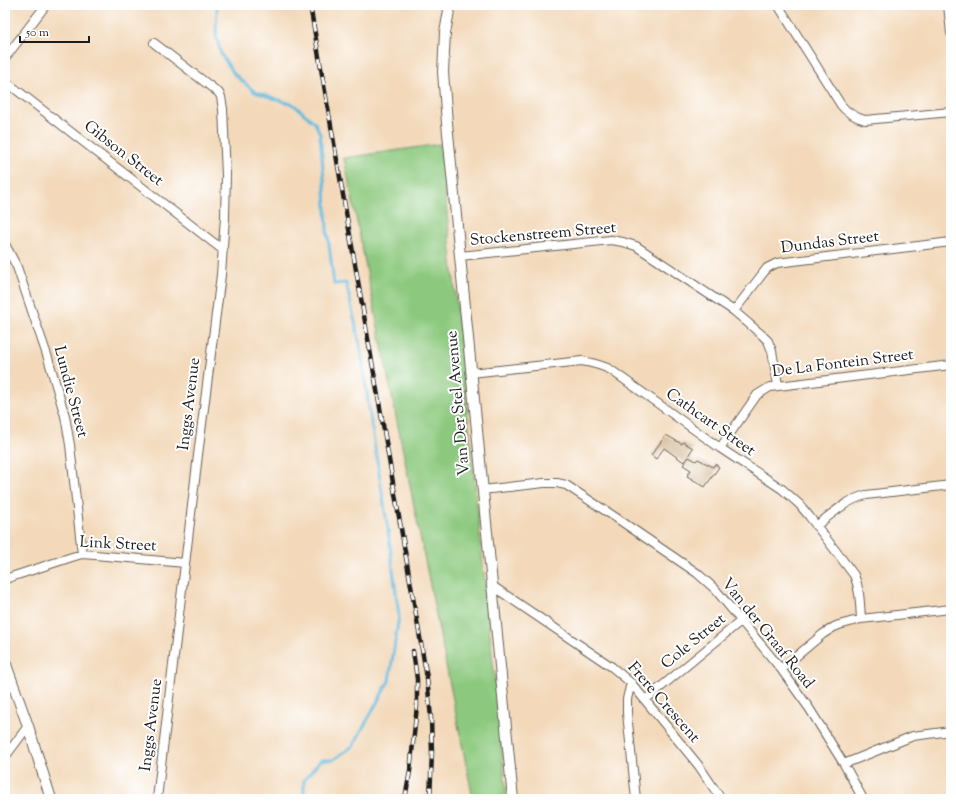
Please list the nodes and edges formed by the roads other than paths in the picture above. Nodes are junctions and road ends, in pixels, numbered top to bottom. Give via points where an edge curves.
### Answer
1 (46, 5) edge
2 (450, 5) edge
3 (778, 5) edge
4 (948, 5) edge
5 (951, 33) edge
6 (154, 43) dead end
7 (5, 58) edge
8 (5, 81) edge
9 (951, 112) edge
10 (951, 242) edge
11 (5, 244) edge
12 (223, 250) junction
13 (460, 256) junction
14 (734, 310) junction
15 (951, 365) edge
16 (471, 373) junction
17 (778, 385) junction
18 (720, 448) junction
19 (951, 485) edge
20 (482, 490) junction
21 (816, 526) junction
22 (82, 554) junction
23 (185, 563) junction
24 (5, 579) edge
25 (491, 585) junction
26 (951, 609) edge
27 (861, 619) junction
28 (742, 620) junction
29 (5, 662) edge
30 (781, 669) junction
31 (631, 683) junction
32 (645, 700) junction
33 (28, 726) junction
34 (951, 731) edge
35 (5, 757) edge
36 (844, 764) junction
37 (51, 799) edge
38 (157, 799) edge
39 (513, 799) edge
40 (636, 799) edge
41 (721, 799) edge
42 (863, 799) edge

1 - 7 street
2 - 13 street, Van Der Stel Avenue via 445,33 443,72
3 - 9 street via 844,109 856,117 865,120
4 - 5 street
6 - 12 street, Inggs Avenue via 216,90 221,97 226,175
8 - 12 street, Gibson Street
10 - 14 street, Dundas Street via 777,263 768,268
11 - 22 street, Lundie Street via 17,267 65,416
12 - 23 street, Inggs Avenue
13 - 14 street, Stockenstreem Street via 611,240 623,242 636,246
13 - 16 street, Van Der Stel Avenue
14 - 17 street, Stockenstreem Street via 768,341
15 - 17 street, De La Fontein Street
16 - 18 street, Cathcart Street via 593,362 611,370
16 - 20 street, Van Der Stel Avenue
17 - 18 street, De La Fontein Street via 757,395
18 - 21 street, Cathcart Street via 782,489 799,504
19 - 21 street via 859,496
20 - 25 street, Van Der Stel Avenue
20 - 28 street, Van der Graaf Road via 544,483 566,485 697,573
21 - 27 street, Cathcart Street via 854,575
22 - 23 street, Link Street
22 - 24 street, Link Street
23 - 38 street, Inggs Avenue
25 - 31 street, Frere Crescent via 595,655
25 - 39 street, Van Der Stel Avenue
26 - 27 street
27 - 30 street via 829,629
28 - 30 street, Van der Graaf Road
28 - 32 street, Cole Street
29 - 33 street
30 - 36 street, Van der Graaf Road
31 - 32 street, Frere Crescent
31 - 40 street via 627,713
32 - 41 street, Frere Crescent via 699,766
33 - 35 street
33 - 37 street
34 - 36 street via 913,736
36 - 42 street, Van der Graaf Road

